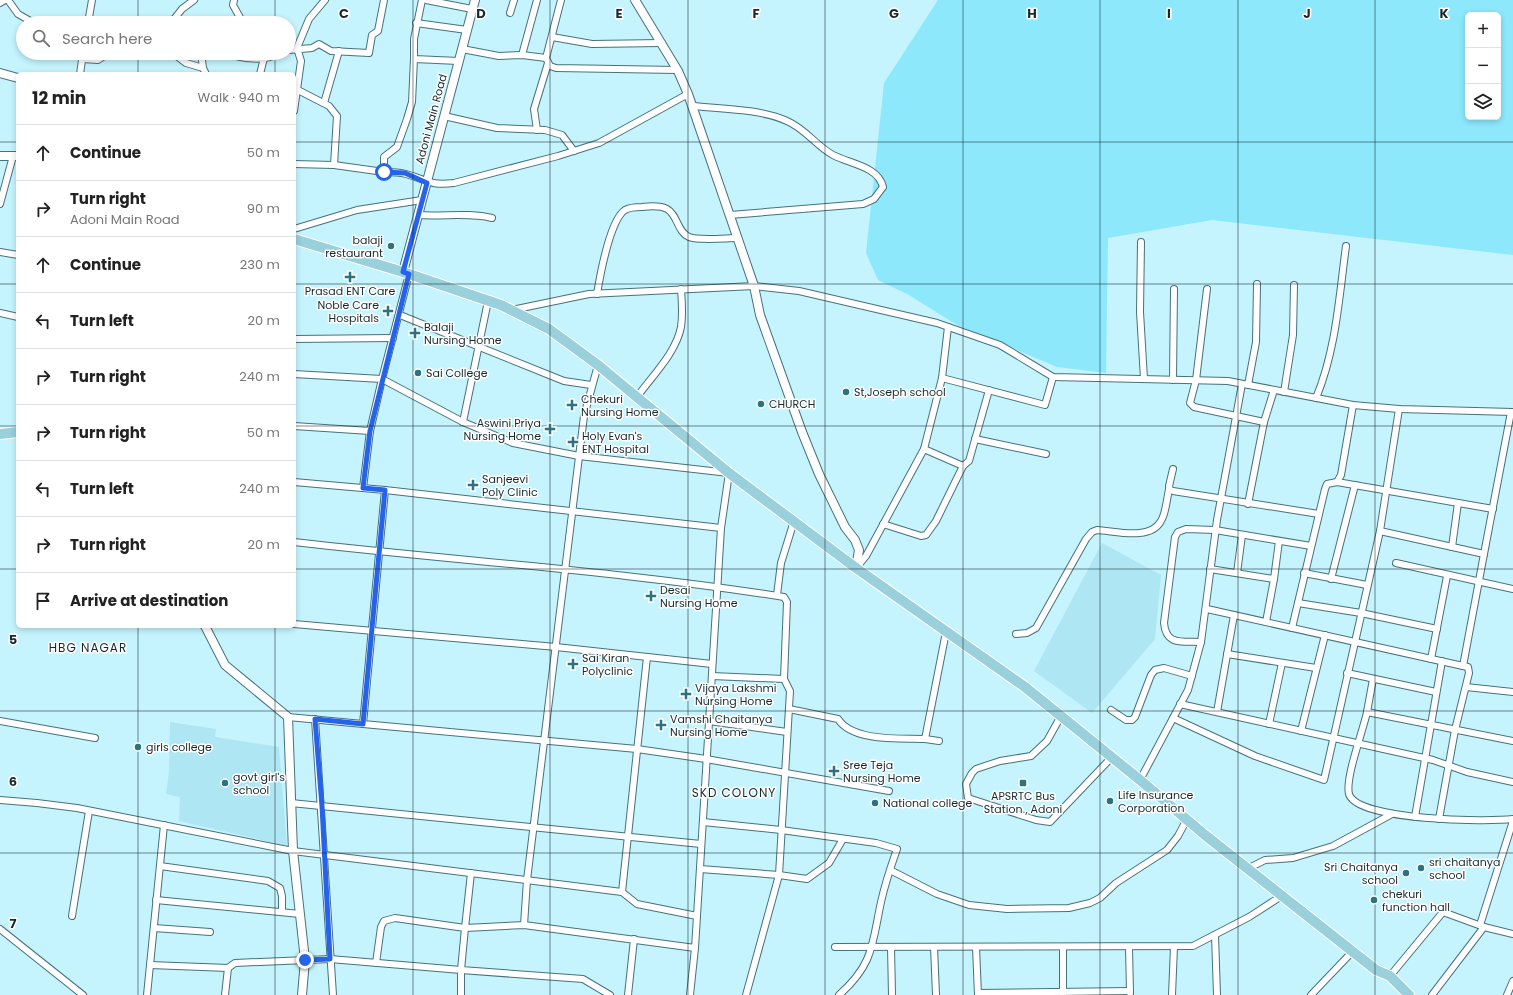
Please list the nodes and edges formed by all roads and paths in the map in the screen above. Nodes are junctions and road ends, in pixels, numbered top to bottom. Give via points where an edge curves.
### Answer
1 (5, 0) edge
2 (8, 0) edge
3 (92, 0) edge
4 (194, 0) edge
5 (234, 0) edge
6 (325, 0) edge
7 (384, 0) edge
8 (422, 0) edge
9 (426, 0) edge
10 (475, 0) edge
11 (514, 0) edge
12 (537, 0) edge
13 (561, 0) edge
14 (635, 0) edge
15 (0, 3) edge
16 (472, 9) junction
17 (510, 13) dead end
18 (22, 16) edge
19 (89, 16) edge
20 (176, 16) edge
21 (239, 16) edge
22 (416, 23) junction
23 (467, 30) junction
24 (552, 37) junction
25 (662, 44) junction
26 (297, 48) junction
27 (462, 49) junction
28 (339, 51) junction
29 (522, 55) junction
30 (414, 59) junction
31 (82, 60) edge
32 (182, 60) edge
33 (203, 60) edge
34 (264, 60) edge
35 (547, 60) junction
36 (459, 61) junction
37 (677, 70) junction
38 (205, 71) edge
39 (80, 72) edge
40 (261, 72) edge
41 (0, 73) edge
42 (16, 77) edge
43 (296, 89) edge
44 (688, 94) junction
45 (324, 103) junction
46 (693, 106) junction
47 (444, 116) junction
48 (537, 130) junction
49 (574, 151) junction
50 (0, 156) edge
51 (16, 156) edge
52 (296, 164) edge
53 (334, 165) junction
54 (384, 172) junction
55 (427, 183) junction
56 (422, 200) junction
57 (0, 204) edge
58 (418, 216) junction
59 (730, 216) junction
60 (492, 218) dead end
61 (296, 228) edge
62 (738, 238) junction
63 (296, 240) edge
64 (1141, 242) dead end
65 (1346, 246) dead end
66 (0, 252) edge
67 (16, 255) edge
68 (406, 273) junction
69 (1257, 284) dead end
70 (1294, 285) dead end
71 (754, 286) junction
72 (681, 289) junction
73 (1174, 289) dead end
74 (1207, 289) dead end
75 (597, 294) junction
76 (488, 301) junction
77 (511, 310) junction
78 (0, 312) edge
79 (400, 315) junction
80 (16, 316) edge
81 (948, 327) junction
82 (393, 338) junction
83 (296, 339) edge
84 (478, 346) junction
85 (598, 365) junction
86 (296, 374) edge
87 (1052, 377) junction
88 (942, 378) junction
89 (382, 379) junction
90 (1144, 379) junction
91 (1173, 380) junction
92 (1196, 380) junction
93 (591, 385) junction
94 (1245, 385) junction
95 (989, 390) junction
96 (1274, 390) junction
97 (1284, 392) junction
98 (637, 397) junction
99 (1316, 398) junction
100 (1353, 405) junction
101 (1399, 409) junction
102 (1512, 412) edge
103 (1237, 416) junction
104 (463, 422) junction
105 (1264, 422) junction
106 (296, 426) edge
107 (370, 431) junction
108 (16, 432) edge
109 (0, 434) edge
110 (975, 439) junction
111 (924, 449) junction
112 (1046, 454) dead end
113 (579, 456) junction
114 (963, 466) junction
115 (1172, 468) dead end
116 (729, 473) junction
117 (296, 482) edge
118 (1337, 482) junction
119 (1355, 485) junction
120 (363, 488) junction
121 (1169, 488) junction
122 (385, 490) junction
123 (1386, 491) junction
124 (1221, 498) junction
125 (1458, 503) junction
126 (1248, 504) junction
127 (1493, 509) junction
128 (573, 510) junction
129 (1319, 514) junction
130 (794, 521) junction
131 (883, 524) junction
132 (721, 528) junction
133 (1216, 530) junction
134 (1380, 531) junction
135 (1242, 535) junction
136 (1279, 541) junction
137 (296, 542) edge
138 (1311, 546) junction
139 (1452, 547) junction
140 (379, 552) junction
141 (1484, 554) junction
142 (1396, 563) dead end
143 (566, 568) junction
144 (856, 568) junction
145 (1210, 568) junction
146 (1237, 573) junction
147 (1304, 573) junction
148 (1447, 576) junction
149 (1274, 579) junction
150 (1332, 579) junction
151 (1479, 583) junction
152 (1367, 585) junction
153 (718, 587) junction
154 (1513, 589) edge
155 (777, 595) junction
156 (1298, 603) junction
157 (1207, 609) junction
158 (1361, 613) junction
159 (1234, 615) junction
160 (1266, 622) junction
161 (296, 624) edge
162 (206, 628) edge
163 (1292, 628) junction
164 (1437, 629) junction
165 (372, 631) junction
166 (946, 632) junction
167 (1016, 634) dead end
168 (1324, 635) junction
169 (1201, 642) junction
170 (1354, 642) junction
171 (556, 647) junction
172 (1227, 654) junction
173 (647, 657) junction
174 (1431, 659) junction
175 (1442, 661) junction
176 (1282, 663) junction
177 (712, 664) junction
178 (1463, 666) junction
179 (1316, 668) junction
180 (1348, 673) junction
181 (712, 676) junction
182 (1192, 676) junction
183 (784, 679) junction
184 (1373, 679) junction
185 (1466, 687) junction
186 (1436, 692) junction
187 (1513, 692) edge
188 (1180, 704) junction
189 (789, 708) junction
190 (1111, 710) dead end
191 (1216, 712) junction
192 (1366, 712) junction
193 (1062, 716) junction
194 (288, 717) junction
195 (1173, 718) junction
196 (315, 719) junction
197 (0, 721) edge
198 (709, 721) junction
199 (363, 724) junction
200 (1269, 724) junction
201 (1432, 725) junction
202 (1455, 730) junction
203 (1301, 731) junction
204 (788, 732) junction
205 (95, 738) dead end
206 (1333, 738) junction
207 (545, 739) junction
208 (925, 739) junction
209 (939, 741) dead end
210 (1513, 741) edge
211 (1358, 744) junction
212 (636, 749) junction
213 (1112, 757) junction
214 (1425, 758) junction
215 (706, 759) junction
216 (1448, 765) junction
217 (785, 773) junction
218 (1140, 780) junction
219 (1513, 782) edge
220 (889, 792) dead end
221 (0, 800) edge
222 (291, 803) junction
223 (321, 806) junction
224 (89, 811) junction
225 (1392, 814) junction
226 (1415, 817) junction
227 (1187, 819) junction
228 (1439, 819) junction
229 (1513, 820) edge
230 (703, 822) junction
231 (164, 825) junction
232 (534, 827) junction
233 (781, 830) junction
234 (628, 836) junction
235 (843, 839) junction
236 (701, 844) junction
237 (293, 851) junction
238 (324, 855) junction
239 (160, 866) junction
240 (1249, 868) junction
241 (700, 869) junction
242 (890, 870) junction
243 (471, 873) junction
244 (779, 875) junction
245 (527, 880) junction
246 (622, 892) junction
247 (1283, 895) junction
248 (156, 900) junction
249 (282, 912) junction
250 (300, 914) junction
251 (72, 916) dead end
252 (697, 916) junction
253 (524, 925) junction
254 (1482, 926) junction
255 (154, 928) junction
256 (465, 928) junction
257 (0, 929) edge
258 (210, 932) dead end
259 (1513, 934) edge
260 (1215, 935) junction
261 (634, 939) junction
262 (835, 947) dead end
263 (873, 947) junction
264 (891, 947) junction
265 (934, 947) junction
266 (976, 947) junction
267 (1063, 947) junction
268 (1129, 947) junction
269 (695, 948) junction
270 (1174, 948) junction
271 (1353, 952) junction
272 (330, 959) junction
273 (305, 960) junction
274 (376, 963) junction
275 (150, 965) junction
276 (228, 968) junction
277 (461, 970) junction
278 (1390, 976) junction
279 (1513, 981) edge
280 (1130, 993) edge
281 (978, 994) edge
282 (1063, 994) edge
283 (83, 995) edge
284 (147, 995) edge
285 (225, 995) edge
286 (302, 995) edge
287 (333, 995) edge
288 (461, 995) edge
289 (610, 995) edge
290 (628, 995) edge
291 (690, 995) edge
292 (746, 995) edge
293 (839, 995) edge
294 (892, 995) edge
295 (936, 995) edge
296 (1172, 995) edge
297 (1217, 995) edge
298 (1312, 995) edge
299 (1409, 995) edge
300 (1432, 995) edge
301 (1507, 995) edge

1 - 15 street
2 - 18 street
3 - 19 street
4 - 20 street
5 - 21 street via 233,5
6 - 26 street via 309,19
7 - 28 street via 378,31 372,35 369,53
8 - 22 street
9 - 16 street
10 - 16 street, Adoni Main Road
11 - 17 street
12 - 29 street
13 - 24 street
14 - 25 street
16 - 23 street, Adoni Main Road
22 - 23 street
22 - 30 street
23 - 27 street, Adoni Main Road
24 - 25 street via 592,44
24 - 35 street
25 - 37 street
26 - 28 street via 312,48 319,44 331,51
26 - 43 street via 301,61
27 - 29 street via 495,56
27 - 36 street, Adoni Main Road
28 - 45 street
29 - 35 street
30 - 36 street
30 - 54 street via 412,102 397,147 384,157
31 - 39 street
32 - 38 street
33 - 38 street
34 - 40 street
35 - 37 street via 556,68
35 - 48 street via 534,109
36 - 47 street, Adoni Main Road
37 - 44 street
41 - 42 street
43 - 45 street
44 - 46 street
44 - 49 street via 599,143
45 - 53 street via 338,116
46 - 59 street
46 - 59 street via 769,115 787,121 804,130 829,153 873,172 883,186 874,200 863,204
47 - 48 street via 497,128
47 - 55 street, Adoni Main Road
48 - 49 street via 562,135
49 - 55 street via 454,182
50 - 51 street
51 - 57 street
52 - 53 street
53 - 54 street
54 - 55 street via 405,173
55 - 56 street, Adoni Main Road
56 - 58 street, Adoni Main Road
56 - 61 street via 357,210
58 - 60 street via 470,214
58 - 68 street, Adoni Main Road
59 - 62 street
62 - 71 street
62 - 75 street via 693,238 682,232 675,218 662,207 630,208 623,211 617,220 603,259
63 - 68 main road
64 - 90 street via 1140,312
65 - 99 street via 1331,353
66 - 67 street
68 - 76 main road
68 - 79 street
69 - 94 street via 1256,342
70 - 97 street via 1293,335
71 - 72 street
71 - 81 street via 799,291
71 - 144 street via 760,315 802,432 822,480 859,550
72 - 75 street
72 - 98 street via 681,328 672,350
73 - 91 street
74 - 92 street
75 - 77 street
76 - 77 main road
76 - 84 street
77 - 85 main road via 549,329
78 - 80 street
79 - 82 street
79 - 84 street
81 - 87 street via 1000,345
81 - 88 street
82 - 83 street
82 - 89 street
84 - 93 street via 564,381
84 - 104 street
85 - 93 street
85 - 98 main road
86 - 89 street
87 - 90 street
87 - 95 street via 1045,405
88 - 95 street
88 - 111 street
89 - 104 street
89 - 107 street
90 - 91 street
91 - 92 street
92 - 94 street via 1228,381
92 - 103 street via 1190,400 1192,406
93 - 113 street
94 - 96 street
94 - 103 street
95 - 110 street
96 - 97 street
96 - 105 street
97 - 99 street
98 - 116 main road
99 - 100 street
100 - 101 street
100 - 118 street via 1342,475
101 - 102 street
101 - 123 street
102 - 127 street
103 - 105 street
103 - 124 street
104 - 113 street via 514,443
105 - 126 street
106 - 107 street
107 - 120 street
108 - 109 main road
110 - 112 street
110 - 114 street via 969,461
111 - 114 street
111 - 131 street
113 - 116 street
113 - 128 street
114 - 131 street via 936,521 926,535 921,536
115 - 121 street
116 - 130 main road
116 - 132 street
117 - 120 street
118 - 119 street
118 - 129 street via 1327,484
119 - 123 street
119 - 150 street
120 - 122 street
121 - 124 street via 1173,491
121 - 167 street via 1162,520 1151,530 1143,533 1097,530 1092,532 1036,628 1027,633
122 - 128 street
122 - 140 street
123 - 125 street
123 - 134 street
124 - 126 street
124 - 133 street
125 - 127 street
125 - 139 street
126 - 129 street
127 - 141 street
128 - 132 street
128 - 143 street
129 - 138 street
130 - 144 main road
130 - 155 street via 781,563
131 - 144 street via 866,556
132 - 153 street
133 - 135 street
133 - 145 street
133 - 169 street via 1186,529 1178,532 1175,537 1165,632 1167,637 1173,640
134 - 139 street
134 - 152 street
135 - 136 street
135 - 146 street
136 - 138 street
136 - 149 street
137 - 140 street
138 - 147 street
139 - 141 street
140 - 143 street
140 - 165 street
141 - 151 street
142 - 148 street
143 - 153 street
143 - 171 street
144 - 166 main road
145 - 146 street
145 - 157 street
146 - 149 street
147 - 150 street
147 - 156 street
148 - 151 street
148 - 164 street
149 - 160 street
150 - 152 street
151 - 154 street
151 - 178 street
152 - 158 street
153 - 155 street
153 - 177 street
155 - 183 street via 784,597 787,602
156 - 158 street
156 - 163 street
157 - 159 street
157 - 169 street
158 - 164 street
158 - 170 street
159 - 160 street
159 - 172 street
160 - 163 street
161 - 165 street
162 - 194 street via 225,665
163 - 168 street
164 - 174 street
165 - 171 street
165 - 199 street
166 - 193 main road
166 - 208 street
168 - 170 street
168 - 179 street
169 - 182 street
170 - 174 street
170 - 180 street
171 - 173 street
171 - 207 street
172 - 176 street
172 - 191 street
173 - 177 street
173 - 212 street
174 - 175 street
175 - 178 street
175 - 186 street
176 - 179 street
176 - 200 street
177 - 181 street
178 - 185 street via 1469,670
179 - 203 street
180 - 184 street
180 - 206 street
181 - 183 street
181 - 198 street
182 - 188 street
182 - 190 street via 1164,668 1155,670 1135,718 1126,720
183 - 189 street via 790,692
184 - 186 street
184 - 192 street
185 - 187 street
185 - 202 street
186 - 201 street
188 - 191 street
188 - 195 street
189 - 204 street
189 - 208 street via 838,719 851,731 891,739
191 - 200 street
192 - 201 street
192 - 211 street
193 - 213 main road
193 - 213 street via 1047,741 1031,756 1000,761 976,769 966,784 968,798 1036,820 1050,822
194 - 196 street
194 - 222 street
195 - 206 street via 1255,756 1324,780
195 - 218 street
196 - 199 street
196 - 223 street
197 - 205 street
198 - 204 street
198 - 215 street
199 - 207 street
200 - 203 street
201 - 202 street
201 - 214 street
202 - 210 street
202 - 216 street
203 - 206 street
204 - 217 street
206 - 211 street
207 - 212 street
207 - 232 street
208 - 209 street
211 - 214 street
211 - 225 street via 1350,777 1350,798 1366,808
212 - 215 street
212 - 234 street
213 - 218 main road
214 - 216 street
214 - 226 street
215 - 217 street
215 - 230 street
216 - 219 street
216 - 228 street
217 - 220 street
217 - 233 street
218 - 227 main road
221 - 224 street
222 - 223 street
222 - 237 street
223 - 232 street
223 - 238 street
224 - 231 street
224 - 251 street
225 - 226 street
225 - 240 street via 1333,846 1293,858 1265,860
226 - 228 street
227 - 240 main road
227 - 242 street via 1178,836 1166,850 1116,883 1100,898 1069,908 1007,909 969,905 937,894
228 - 229 street
229 - 254 street
230 - 233 street
230 - 236 street
231 - 237 street
231 - 239 street
232 - 234 street
232 - 245 street
233 - 235 street
233 - 244 street
234 - 236 street
234 - 246 street
235 - 242 street via 876,843 897,849
235 - 244 street via 829,863 813,876 800,879
236 - 241 street
237 - 238 street
237 - 250 street
238 - 243 street
238 - 272 street
239 - 248 street
239 - 249 street via 268,881 280,888
240 - 247 main road
241 - 244 street
241 - 252 street
242 - 263 street via 881,901
243 - 245 street
243 - 256 street
244 - 292 street
245 - 246 street
245 - 253 street
246 - 252 street via 637,904
247 - 260 street
247 - 271 main road
248 - 249 street
248 - 255 street
249 - 250 street
250 - 273 street
252 - 269 street
253 - 256 street
253 - 261 street
254 - 259 street
254 - 278 street via 1443,912
254 - 300 street
255 - 258 street
255 - 275 street
256 - 274 street via 389,919 384,921 381,927
256 - 277 street
257 - 283 street
260 - 270 street via 1193,946
260 - 297 street
261 - 269 street
261 - 290 street
262 - 263 street
263 - 264 street
263 - 293 street via 863,968
264 - 265 street
264 - 294 street
265 - 266 street
265 - 295 street
266 - 267 street
266 - 281 street
267 - 268 street
267 - 282 street
268 - 270 street
268 - 280 street
269 - 291 street
270 - 296 street
271 - 278 main road via 1376,970
271 - 298 street
272 - 273 street
272 - 274 street
272 - 287 street
273 - 276 street via 238,962
273 - 286 street
274 - 277 street
275 - 276 street
275 - 284 street
276 - 285 street
277 - 288 street
277 - 289 street via 583,979
278 - 299 main road
279 - 301 street
280 - 282 street
281 - 282 street

